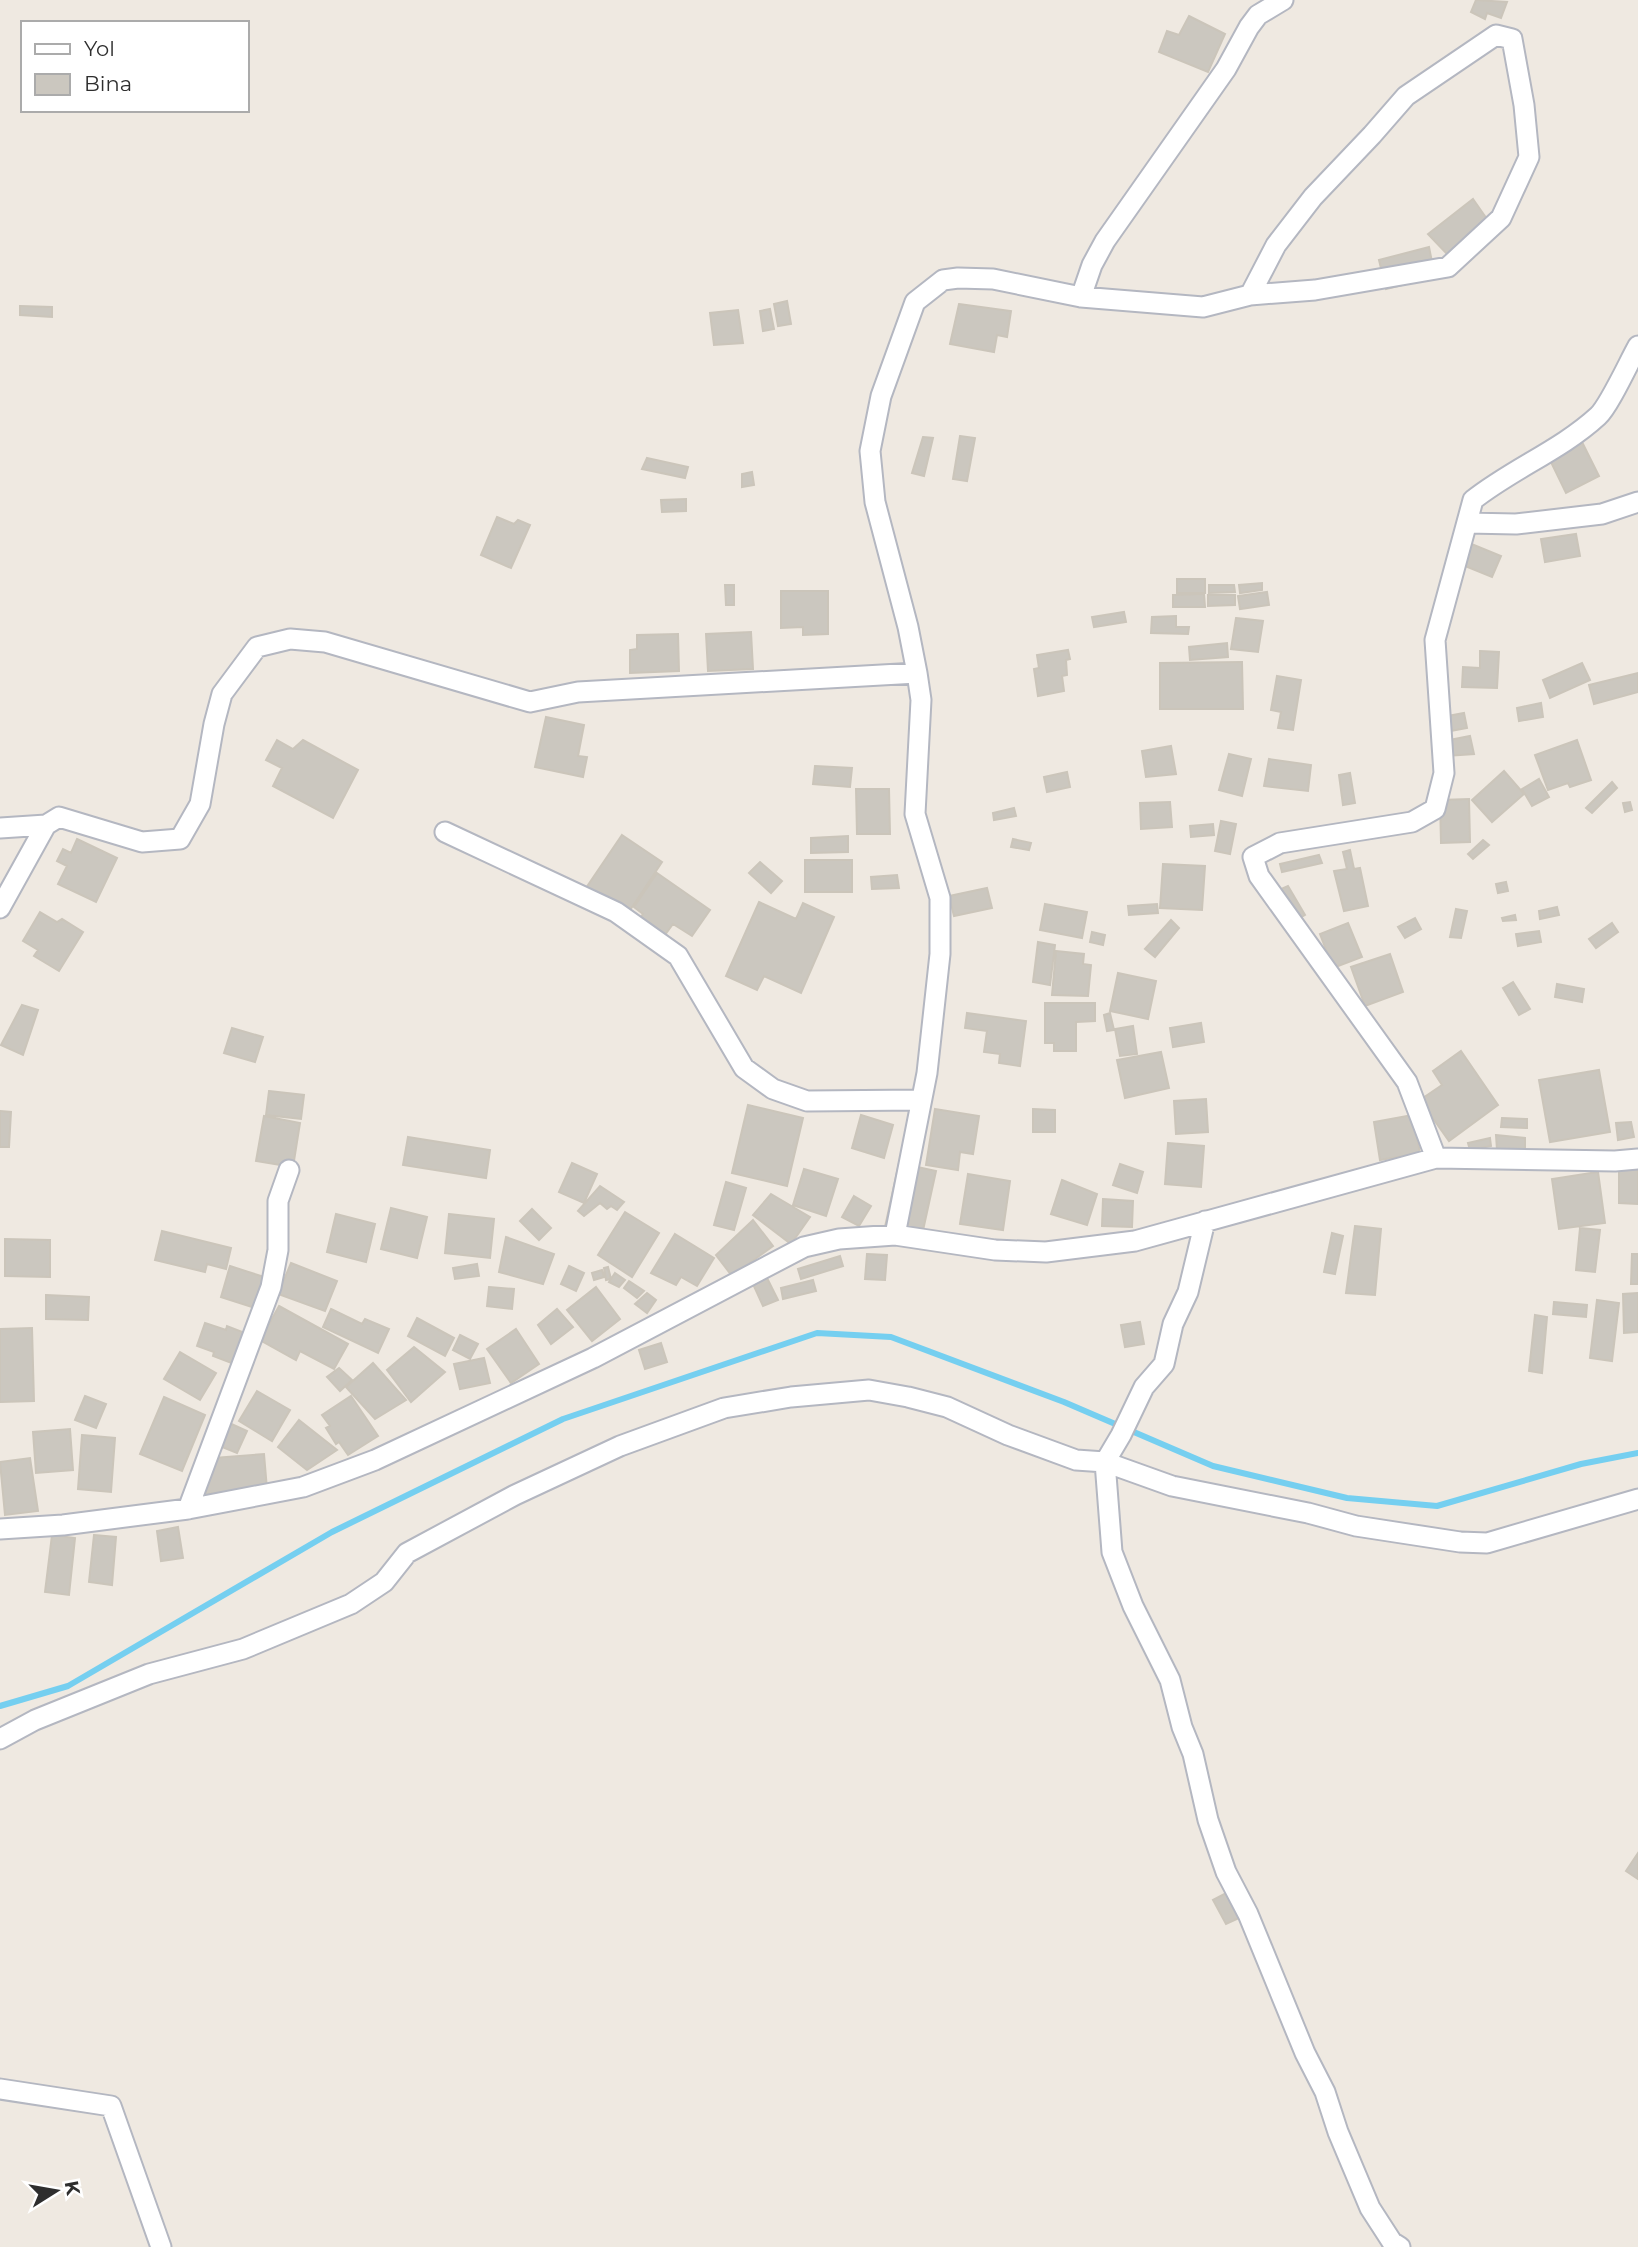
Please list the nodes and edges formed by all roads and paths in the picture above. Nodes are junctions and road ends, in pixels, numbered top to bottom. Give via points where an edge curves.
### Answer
1 (1283, 0) edge
2 (1250, 295) junction
3 (1081, 297) junction
4 (1638, 346) edge
5 (1638, 502) edge
6 (1467, 523) junction
7 (918, 673) junction
8 (46, 825) junction
9 (0, 828) edge
10 (445, 832) dead end
11 (0, 908) edge
12 (921, 1100) junction
13 (1436, 1158) junction
14 (1638, 1159) edge
15 (289, 1170) dead end
16 (1205, 1221) junction
17 (895, 1235) junction
18 (1105, 1462) junction
19 (1638, 1499) edge
20 (188, 1509) junction
21 (0, 1529) edge
22 (0, 1739) edge
23 (0, 2089) edge
24 (162, 2247) edge
25 (1401, 2247) edge

1 - 3 street via 1258,15 1249,27 1226,69 1105,241
2 - 2 street via 1315,290 1448,267 1501,218 1529,157 1512,39 1496,35 1406,96 1283,235
2 - 3 street via 1203,307
3 - 7 street via 993,279 958,278 943,280 915,302 881,396 870,451 876,502
4 - 6 street via 1600,415 1473,500
5 - 6 street via 1602,514 1516,524
6 - 13 street via 1435,640 1444,773 1435,809 1412,822 1280,843 1253,857 1259,876 1407,1082
7 - 8 street via 629,688 530,702 360,651 290,639 257,647 222,694 200,804 180,839 142,842 59,817
7 - 12 street via 921,700 915,814 940,898 940,954
8 - 9 street
8 - 11 street
10 - 12 street via 616,912 678,956 744,1068 773,1089 807,1101
12 - 17 street
13 - 14 street
13 - 16 street
15 - 20 street via 278,1201 278,1250 271,1287
16 - 17 street via 1135,1241 1046,1252 995,1250
16 - 18 street via 1164,1364 1144,1387
17 - 20 street via 804,1247 593,1358 375,1460 303,1487
18 - 19 street via 1172,1486 1356,1526 1460,1542 1487,1543
18 - 22 street via 1076,1460 947,1407 869,1390 724,1408 620,1446 515,1494 407,1553 384,1582 351,1604 243,1649 149,1674
18 - 25 street via 1112,1552 1170,1679 1226,1872 1325,2092 1370,2207 1392,2242
20 - 21 street
23 - 24 street via 111,2106

